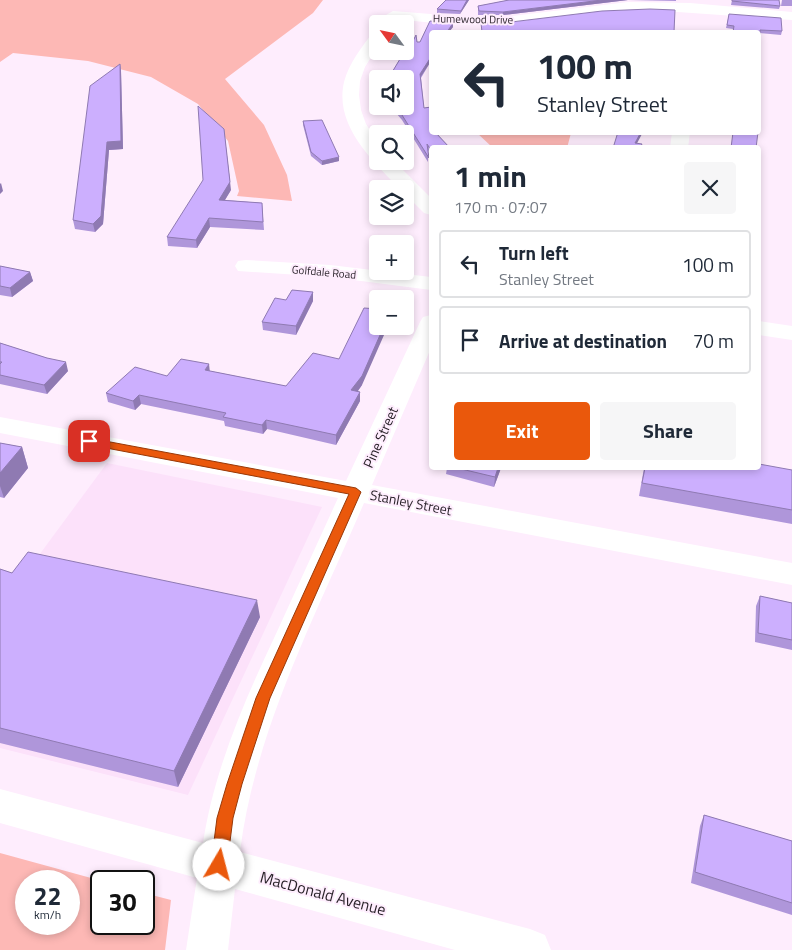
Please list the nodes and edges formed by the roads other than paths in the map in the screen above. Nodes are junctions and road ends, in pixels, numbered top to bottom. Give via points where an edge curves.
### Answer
1 (405, 0) edge
2 (393, 15) edge
3 (792, 16) edge
4 (414, 20) edge
5 (369, 48) edge
6 (369, 144) edge
7 (391, 170) edge
8 (429, 208) edge
9 (246, 266) dead end
10 (429, 284) edge
11 (429, 327) edge
12 (761, 328) edge
13 (792, 333) edge
14 (0, 425) edge
15 (356, 492) junction
16 (792, 574) edge
17 (0, 806) edge
18 (219, 865) junction
19 (207, 950) edge
20 (530, 950) edge

1 - 2 street
3 - 4 street, Humewood Drive via 696,16 647,6 610,7 499,22
5 - 6 street via 357,65 350,96 357,127
7 - 8 street
9 - 10 street, Golfdale Road via 330,271
11 - 15 street, Pine Street
12 - 13 street
14 - 15 street, Stanley Street
15 - 16 street, Stanley Street
15 - 18 street, Pine Street via 263,698 225,818
17 - 18 street, MacDonald Avenue
18 - 19 street, Pine Street
18 - 20 street, MacDonald Avenue

